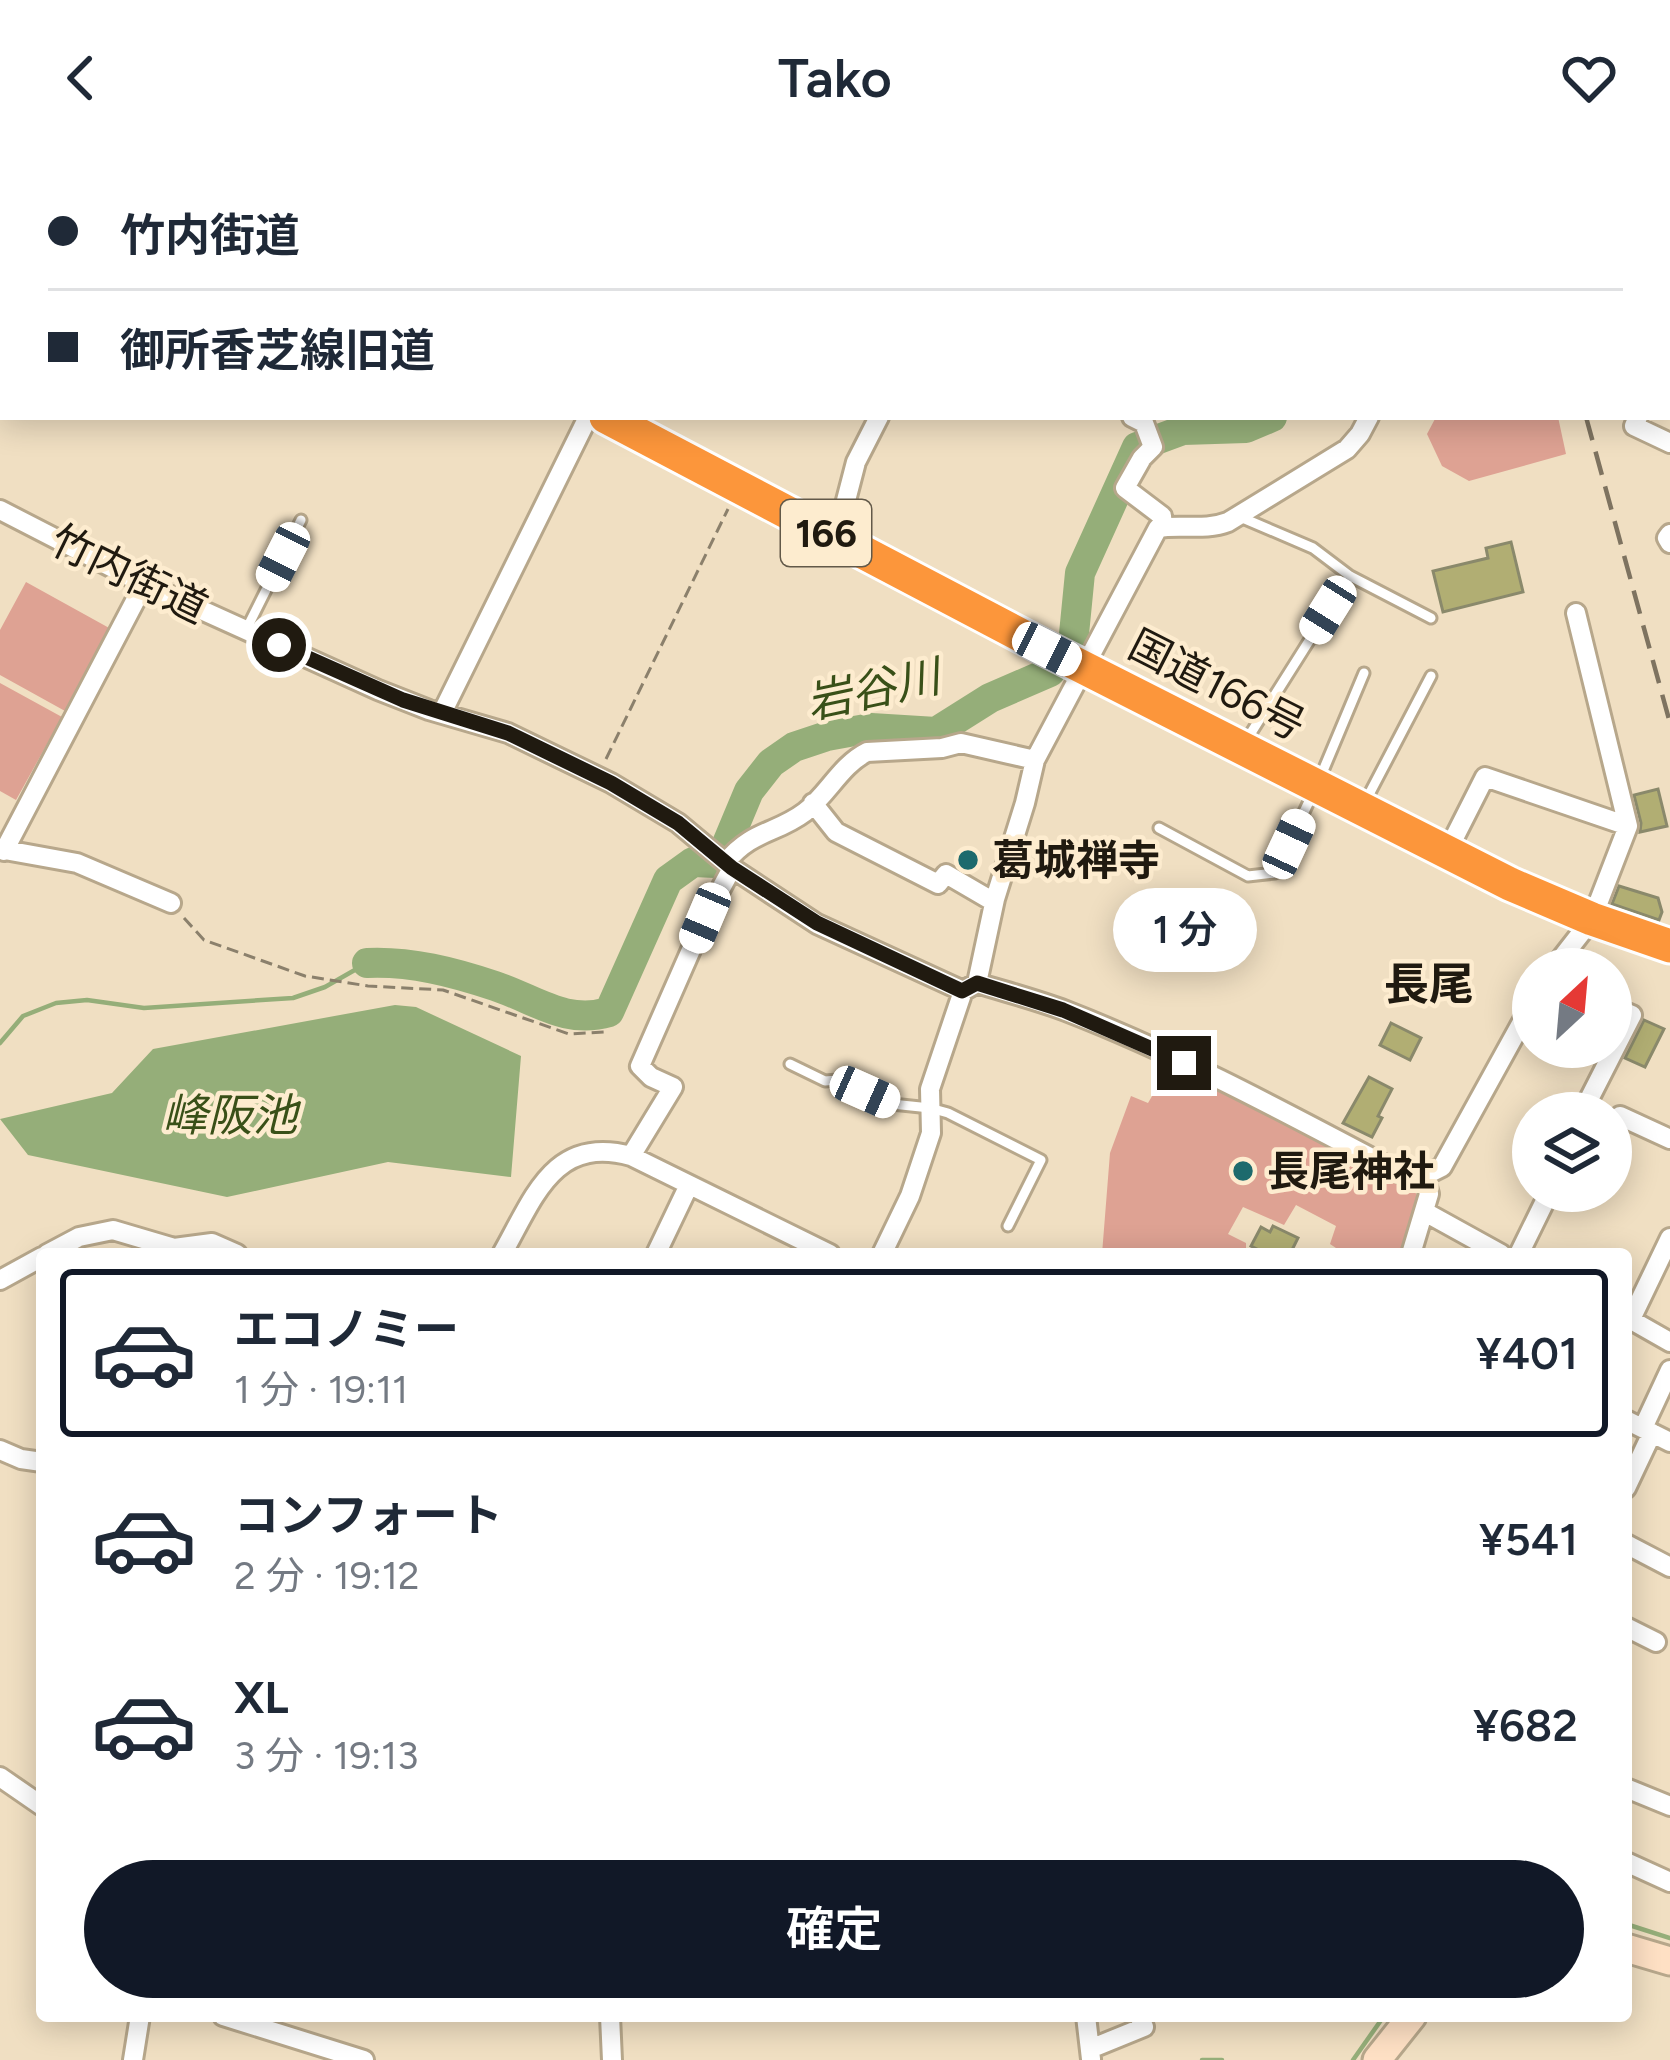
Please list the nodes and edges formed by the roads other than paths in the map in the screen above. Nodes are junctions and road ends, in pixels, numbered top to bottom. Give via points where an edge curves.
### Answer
1 (587, 420) edge
2 (612, 420) edge
3 (877, 420) edge
4 (1138, 420) edge
5 (1368, 420) edge
6 (1637, 420) edge
7 (1670, 443) edge
8 (0, 510) edge
9 (1238, 516) junction
10 (301, 520) dead end
11 (1163, 527) junction
12 (1670, 534) edge
13 (836, 538) junction
14 (1670, 543) edge
15 (1350, 576) junction
16 (144, 584) junction
17 (1576, 613) dead end
18 (1431, 618) dead end
19 (246, 630) junction
20 (1085, 668) junction
21 (1364, 673) dead end
22 (1431, 676) dead end
23 (442, 712) junction
24 (1242, 748) junction
25 (1035, 760) junction
26 (1317, 785) junction
27 (813, 803) junction
28 (1362, 808) junction
29 (1628, 826) junction
30 (1160, 828) dead end
31 (2, 850) edge
32 (1447, 852) junction
33 (724, 861) junction
34 (994, 902) junction
35 (171, 903) road end
36 (1592, 919) junction
37 (1670, 946) edge
38 (1569, 948) edge
39 (970, 987) junction
40 (1512, 1040) edge
41 (790, 1064) dead end
42 (930, 1108) junction
43 (1632, 1122) edge
44 (1670, 1139) edge
45 (631, 1156) junction
46 (1424, 1176) junction
47 (688, 1185) junction
48 (1425, 1212) junction
49 (1538, 1212) edge
50 (1008, 1226) dead end
51 (1670, 1238) edge
52 (60, 1248) edge
53 (174, 1248) edge
54 (174, 1248) edge
55 (222, 1248) edge
56 (505, 1248) edge
57 (659, 1248) edge
58 (818, 1248) edge
59 (884, 1248) edge
60 (1414, 1248) edge
61 (1490, 1248) edge
62 (1522, 1248) edge
63 (36, 1261) edge
64 (0, 1280) edge
65 (1632, 1312) edge
66 (1632, 1320) edge
67 (1670, 1342) edge
68 (1670, 1370) edge
69 (1648, 1431) edge
70 (0, 1450) edge
71 (36, 1461) edge
72 (1632, 1472) edge
73 (1632, 1547) edge
74 (1670, 1567) edge
75 (1632, 1630) edge
76 (1656, 1642) dead end
77 (0, 1777) edge
78 (1632, 1790) edge
79 (36, 1802) edge
80 (1670, 1806) edge
81 (1632, 1865) edge
82 (1670, 1882) edge
83 (1632, 1950) edge
84 (1670, 1961) edge
85 (139, 2022) edge
86 (242, 2022) edge
87 (610, 2022) edge
88 (1088, 2022) edge
89 (1142, 2022) edge
90 (1407, 2022) edge
91 (1091, 2054) edge
92 (133, 2060) edge
93 (364, 2060) edge
94 (612, 2060) edge
95 (1378, 2060) edge

1 - 23 street
2 - 13 highway, 国道166号 / 166
3 - 13 street via 856,462
4 - 11 street via 1153,447 1125,488 1162,516
5 - 9 street via 1347,449
6 - 7 street via 1634,426
8 - 16 street, 竹内街道
9 - 11 street via 1214,527
9 - 15 lane via 1313,548
10 - 19 lane
11 - 20 street
12 - 14 street
13 - 20 highway, 国道166号 / 166
15 - 18 lane
15 - 24 lane
16 - 19 street, 竹内街道
16 - 31 street
17 - 29 street
19 - 23 street, 竹内街道
20 - 24 highway, 国道166号 / 166
20 - 25 street
21 - 26 lane
22 - 28 lane
23 - 33 street, 竹内街道 via 508,733 597,777 678,823
24 - 26 highway, 国道166号 / 166
25 - 27 street via 961,743 867,752
25 - 34 street
26 - 28 highway, 国道166号 / 166
26 - 30 lane via 1275,873 1248,877
27 - 33 street
27 - 34 street via 836,832 938,884 946,874
28 - 32 highway, 国道166号 / 166
29 - 32 street via 1485,777
29 - 36 street
31 - 35 street via 77,863
32 - 36 highway, 国道166号 / 166
33 - 39 street, 竹内街道 via 817,923
33 - 45 street via 640,1066 674,1087
34 - 39 street
36 - 37 highway, 国道166号 / 166
36 - 38 street
39 - 42 street
39 - 46 street, 竹内街道 via 1063,1010 1402,1174
40 - 46 street via 1442,1167
41 - 42 lane via 892,1104
42 - 50 lane via 1041,1160
42 - 59 street via 931,1133
43 - 44 street
45 - 47 street
45 - 56 street via 586,1152 557,1166
46 - 48 street
47 - 57 street
47 - 58 street
48 - 60 street
48 - 61 street
49 - 62 street
51 - 65 street
52 - 54 street via 112,1231
53 - 55 street
63 - 64 street
66 - 67 street
68 - 69 street
69 - 72 street
70 - 71 street
73 - 74 street
75 - 76 street
77 - 79 street
78 - 80 street
81 - 82 street
83 - 84 street
85 - 92 street
86 - 93 street
87 - 94 street
88 - 91 street
89 - 91 street
90 - 95 street

